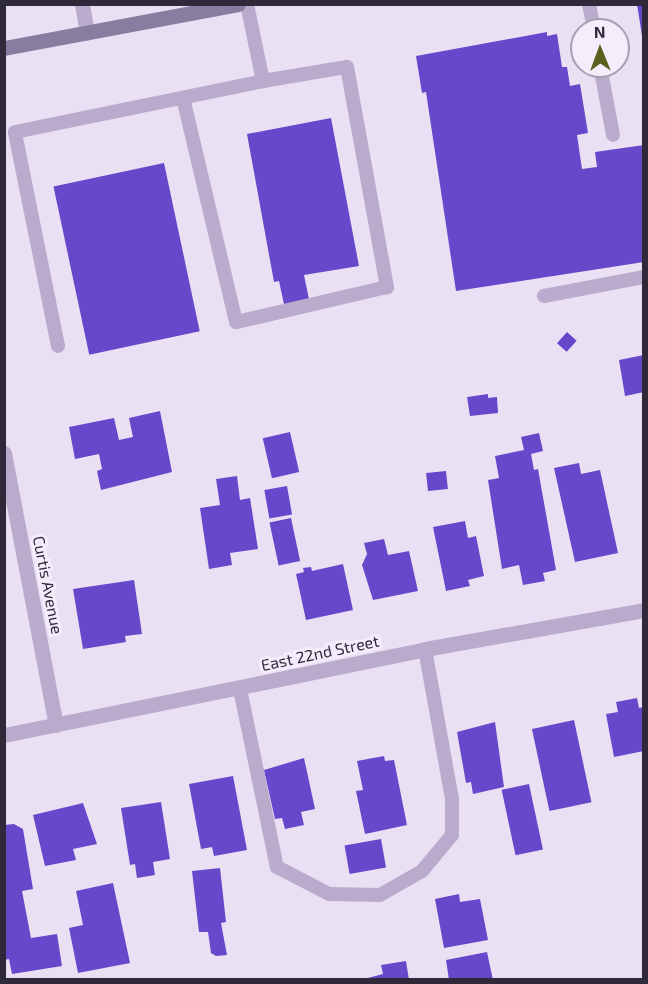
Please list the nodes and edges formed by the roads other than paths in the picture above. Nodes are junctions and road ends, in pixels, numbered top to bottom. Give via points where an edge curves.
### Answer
1 (82, 4) edge
2 (238, 4) edge
3 (247, 4) edge
4 (87, 33) junction
5 (4, 48) edge
6 (602, 78) edge
7 (263, 81) junction
8 (183, 98) junction
9 (613, 135) dead end
10 (644, 277) edge
11 (544, 296) dead end
12 (58, 346) dead end
13 (4, 453) edge
14 (644, 610) edge
15 (425, 649) junction
16 (240, 689) junction
17 (56, 724) junction
18 (4, 735) edge

1 - 4 street
2 - 4 main road
3 - 7 lane
4 - 5 main road
6 - 9 lane
7 - 8 lane
7 - 8 lane via 347,67 387,287 236,322
8 - 12 lane via 15,132
10 - 11 lane
13 - 17 street, Curtis Avenue
14 - 15 street, East 22nd Street
15 - 16 street, East 22nd Street
15 - 16 lane via 452,799 452,835 423,871 380,895 329,894 277,867
16 - 17 street, East 22nd Street
17 - 18 street, East 22nd Street

